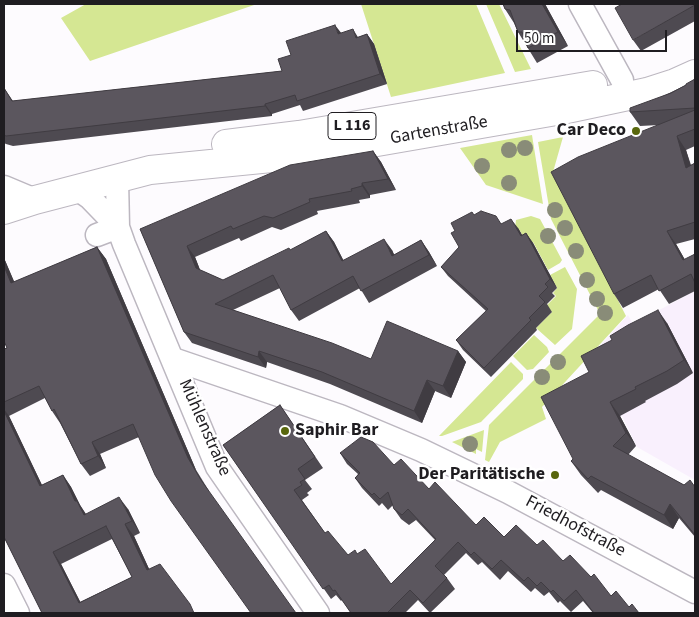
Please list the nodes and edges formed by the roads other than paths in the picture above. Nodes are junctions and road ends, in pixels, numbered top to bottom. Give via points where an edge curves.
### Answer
1 (580, 4) edge
2 (695, 56) edge
3 (695, 74) edge
4 (622, 80) junction
5 (117, 179) junction
6 (77, 190) junction
7 (5, 195) edge
8 (118, 227) junction
9 (97, 235) dead end
10 (173, 359) junction
11 (4, 585) edge
12 (695, 592) edge
13 (18, 613) edge
14 (318, 613) edge

1 - 4 street
2 - 4 main road, Gartenstraße / L 116 via 662,70
3 - 5 main road, Gartenstraße / L 116 via 647,92 562,110 302,155 150,170
4 - 7 main road, Gartenstraße / L 116 via 299,135 146,154
5 - 6 main road, Gartenstraße / L 116
5 - 8 street, Mühlenstraße
6 - 7 main road, Gartenstraße / L 116 via 35,200
6 - 8 street, Mühlenstraße via 90,198
8 - 9 street
8 - 10 street, Mühlenstraße
10 - 12 street, Friedhofstraße via 340,416 421,450 508,492
10 - 14 street, Mühlenstraße via 217,467
11 - 13 street

